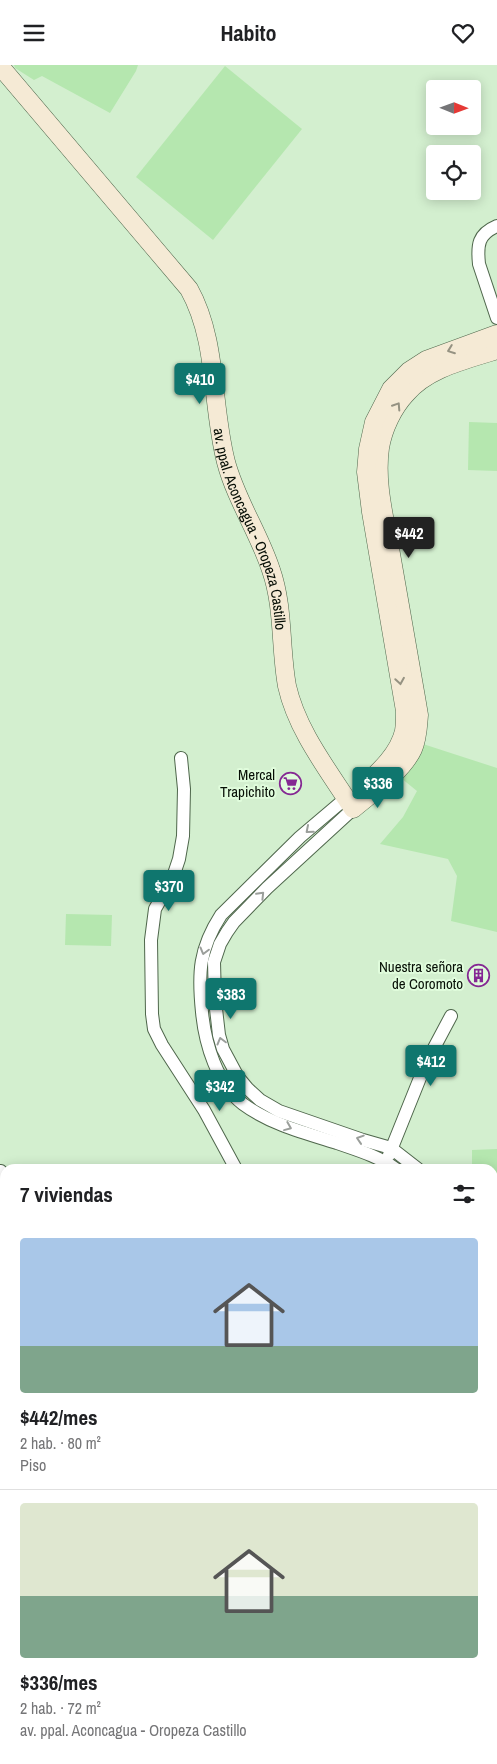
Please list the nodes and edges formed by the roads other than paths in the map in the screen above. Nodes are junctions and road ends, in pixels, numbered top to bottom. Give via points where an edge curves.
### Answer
1 (0, 66) edge
2 (497, 226) edge
3 (497, 318) edge
4 (497, 334) edge
5 (497, 350) edge
6 (181, 758) dead end
7 (349, 804) junction
8 (451, 1016) dead end
9 (391, 1148) junction
10 (233, 1164) edge
11 (385, 1164) edge
12 (389, 1164) edge
13 (412, 1164) edge

1 - 7 street, av. ppal. Aconcagua - Oropeza Castillo via 189,289 196,303 210,349 226,462 238,498 272,570 293,708 313,748
2 - 3 street via 482,236 478,255
4 -> 7 street via 426,360 409,371 391,389 374,422 366,472 405,711 404,732 395,752
7 -> 5 street via 404,765 418,733 419,715 380,487 380,448 384,430 406,393 421,380 438,370
6 - 10 street via 183,836 173,877 155,909 151,940 152,1014 154,1029 162,1045 204,1110
9 -> 7 street via 279,1111 260,1099 238,1077 219,1035 214,962 220,944 234,923
7 -> 11 street via 300,837 221,915 203,950 200,990 210,1052 227,1086 242,1103 263,1117 365,1153
8 - 9 street via 426,1063
9 - 12 street
9 - 13 street

